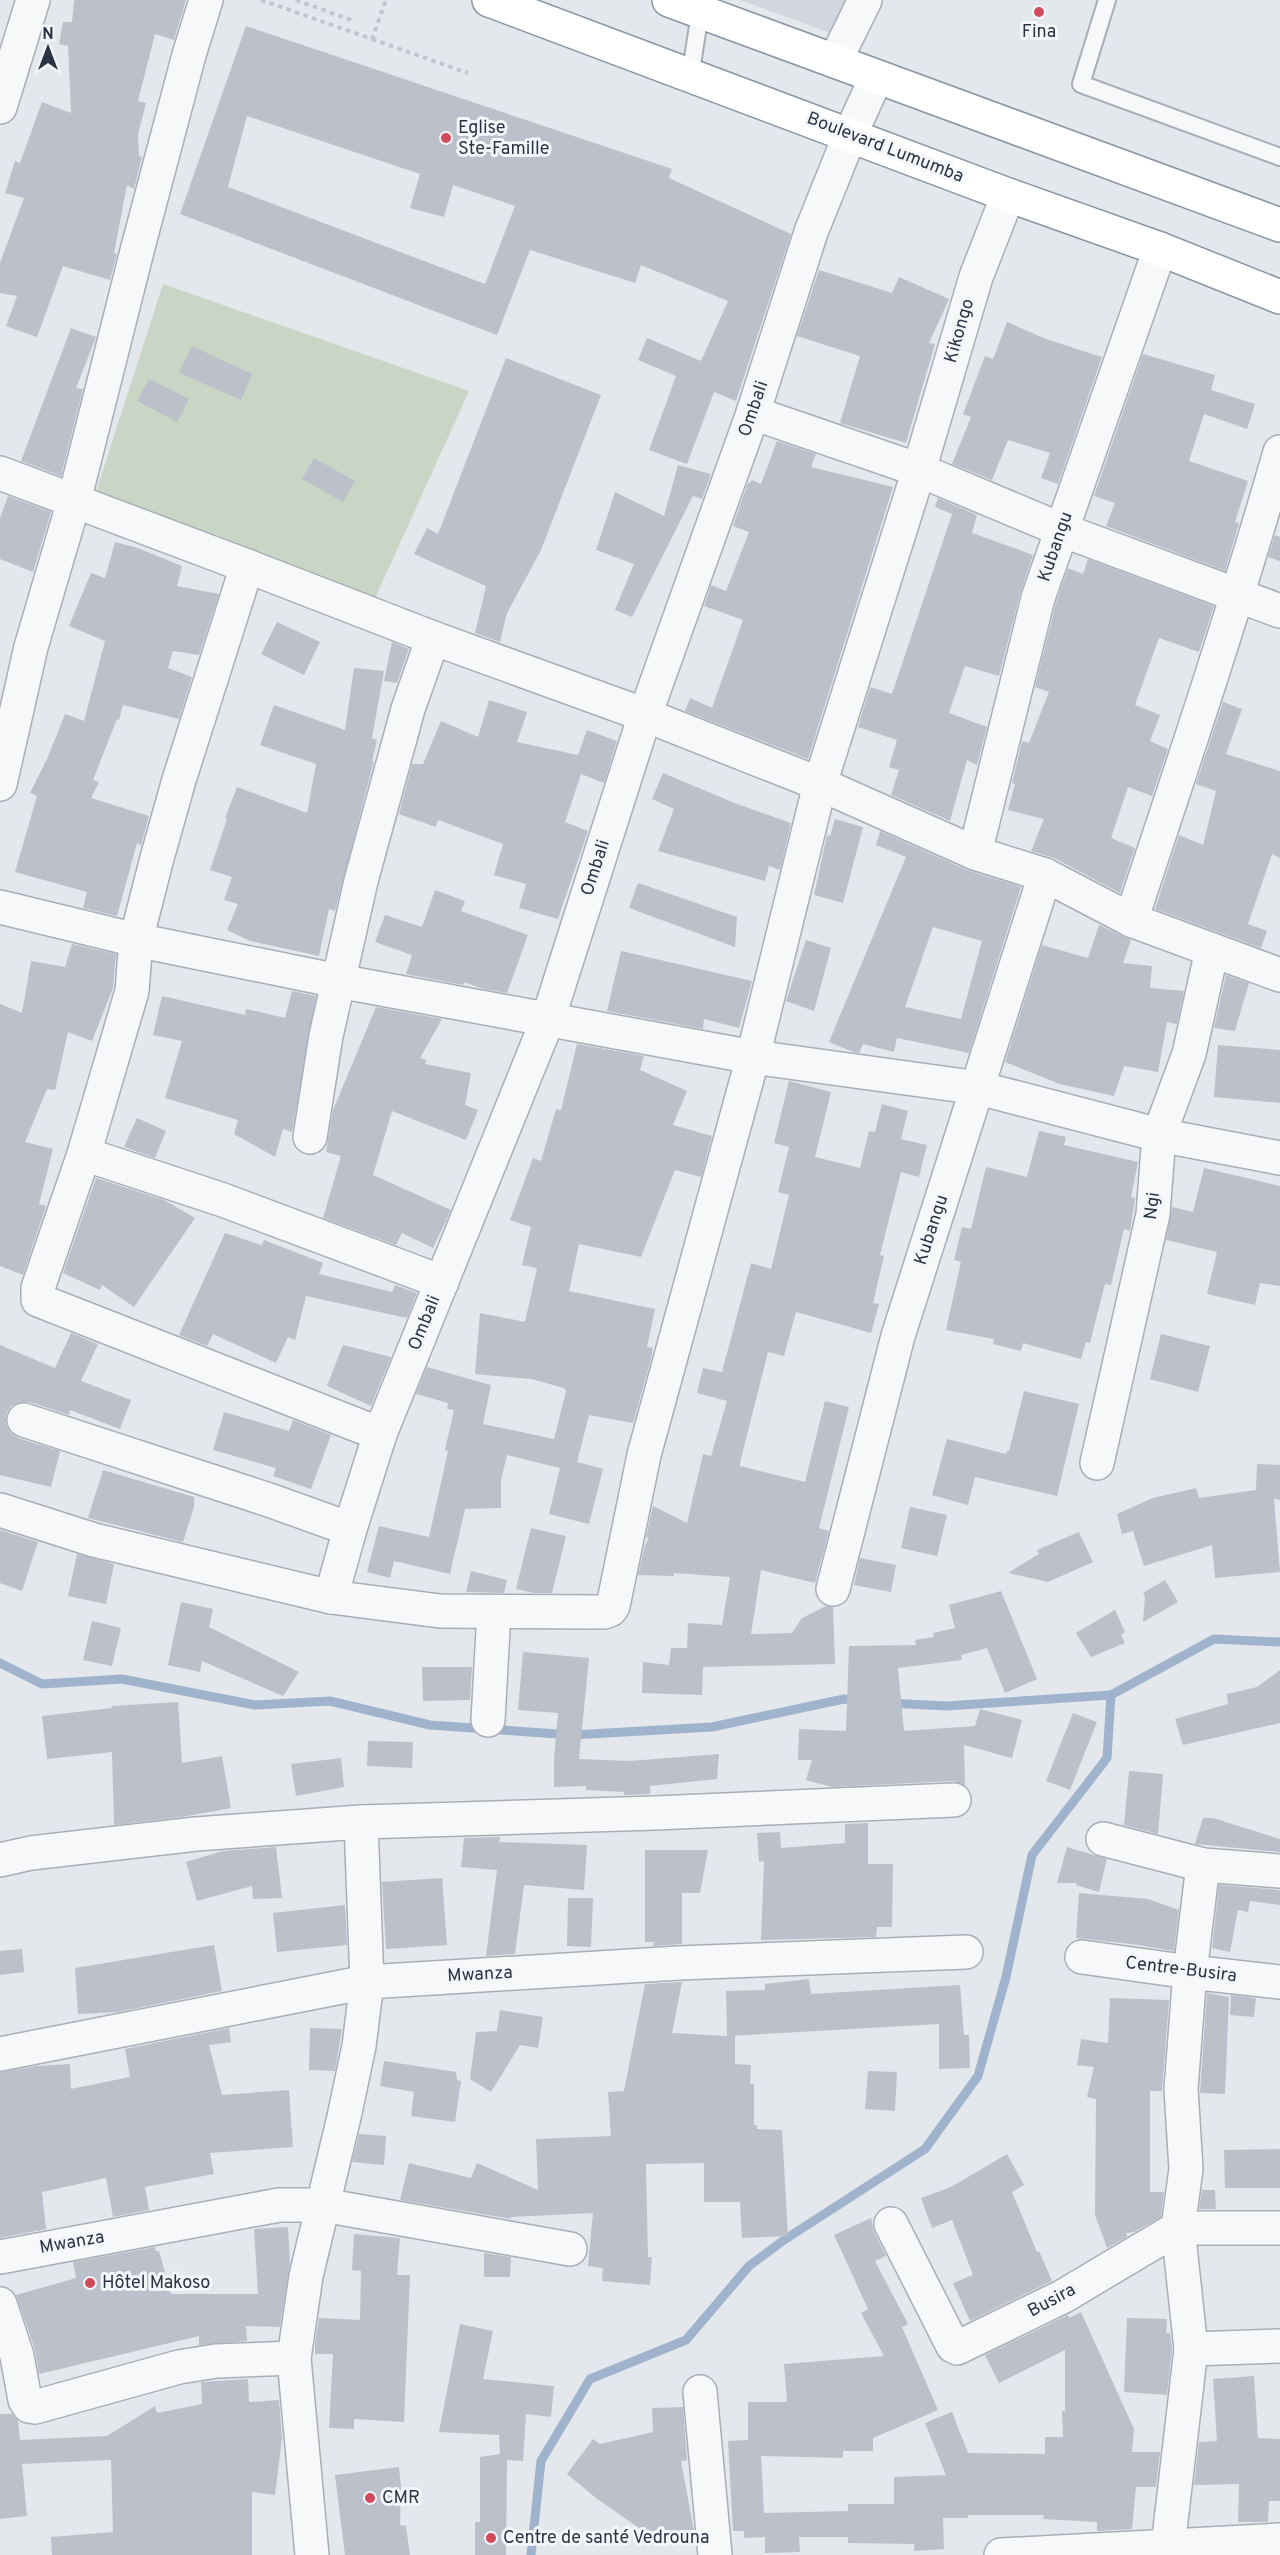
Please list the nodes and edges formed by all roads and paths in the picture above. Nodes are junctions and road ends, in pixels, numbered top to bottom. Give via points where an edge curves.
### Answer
1 (33, 0) edge
2 (206, 0) edge
3 (261, 0) edge
4 (296, 0) edge
5 (387, 0) edge
6 (489, 0) edge
7 (669, 0) edge
8 (865, 0) edge
9 (1107, 0) edge
10 (701, 6) edge
11 (354, 21) dead end
12 (372, 39) junction
13 (835, 61) junction
14 (468, 73) dead end
15 (690, 77) junction
16 (876, 78) junction
17 (0, 107) edge
18 (850, 135) junction
19 (1280, 157) edge
20 (1008, 195) junction
21 (1280, 225) edge
22 (1160, 249) junction
23 (1280, 297) edge
24 (753, 413) junction
25 (1280, 452) edge
26 (919, 470) junction
27 (0, 473) edge
28 (74, 501) junction
29 (1062, 530) junction
30 (247, 566) junction
31 (1239, 595) junction
32 (1280, 611) edge
33 (433, 638) junction
34 (645, 715) junction
35 (0, 784) edge
36 (820, 784) junction
37 (975, 853) junction
38 (1045, 875) junction
39 (0, 907) edge
40 (1131, 920) junction
41 (136, 940) junction
42 (1212, 950) junction
43 (1277, 965) edge
44 (338, 981) junction
45 (548, 1019) junction
46 (753, 1058) junction
47 (979, 1088) junction
48 (1159, 1135) junction
49 (310, 1137) dead end
50 (84, 1154) junction
51 (1280, 1158) edge
52 (442, 1282) junction
53 (24, 1420) dead end
54 (380, 1434) junction
55 (1097, 1463) dead end
56 (0, 1510) edge
57 (350, 1528) junction
58 (833, 1588) dead end
59 (331, 1598) junction
60 (494, 1612) junction
61 (488, 1720) dead end
62 (954, 1800) dead end
63 (361, 1822) junction
64 (1103, 1839) dead end
65 (0, 1860) edge
66 (1203, 1865) junction
67 (1280, 1872) edge
68 (966, 1952) dead end
69 (1082, 1956) dead end
70 (1190, 1972) junction
71 (368, 1982) junction
72 (1280, 1982) edge
73 (0, 2054) edge
74 (323, 2205) junction
75 (891, 2224) dead end
76 (1178, 2228) junction
77 (1280, 2228) edge
78 (570, 2249) dead end
79 (0, 2257) edge
80 (0, 2304) edge
81 (1280, 2346) edge
82 (1191, 2349) junction
83 (294, 2358) junction
84 (700, 2392) dead end
85 (1280, 2540) edge
86 (1168, 2551) edge
87 (312, 2555) edge
88 (715, 2555) edge
89 (1001, 2555) edge

1 - 17 street
2 - 28 street
3 - 12 path
4 - 11 path
5 - 12 path
6 - 15 highway, Boulevard Lumumba
7 - 10 highway
8 - 13 street
9 - 19 lane via 1081,84
10 - 13 highway
10 - 15 lane
12 - 14 path
13 - 16 highway
15 - 18 highway, Boulevard Lumumba
16 - 18 street, Ombali
16 - 21 highway
18 - 20 highway, Boulevard Lumumba
18 - 24 street, Ombali via 811,232
20 - 22 highway, Boulevard Lumumba
20 - 26 street, Kikongo via 976,277
22 - 23 highway, Boulevard Lumumba
22 - 29 street, Kubangu
24 - 26 street
24 - 34 street, Ombali
25 - 31 street
26 - 29 street
26 - 36 street, Kikongo
27 - 28 street
28 - 30 street
28 - 35 street via 32,647
29 - 31 street
29 - 37 street, Kubangu via 1036,607
30 - 33 street
30 - 41 street via 179,780
31 - 32 street
31 - 40 street
33 - 34 street
33 - 44 street via 408,709
34 - 36 street
34 - 45 street, Ombali
36 - 37 street
36 - 46 street, Kikongo
37 - 38 street
38 - 40 street
38 - 47 street, Kubangu
39 - 41 street
40 - 42 street
41 - 44 street
41 - 50 street via 132,991
42 - 43 street
42 - 48 street, Ngi via 1189,1053
44 - 45 street
44 - 49 street
45 - 46 street
45 - 52 street, Ombali
46 - 47 street
46 - 60 street, Kikongo via 644,1455 613,1606 604,1612
47 - 48 street
47 - 58 street, Kubangu via 897,1336
48 - 51 street
48 - 55 street, Ngi via 1153,1214
50 - 52 street via 223,1200
50 - 54 street via 38,1288 38,1300
52 - 54 street, Ombali
53 - 57 street
54 - 57 street, Ombali
56 - 59 street, Kikongo via 94,1540
57 - 59 street, Ombali
59 - 60 street, Kikongo via 440,1611
60 - 61 street
62 - 63 street
63 - 65 street via 196,1834
63 - 71 street
64 - 66 street
66 - 67 street
66 - 70 street
68 - 71 street, Mwanza via 679,1963
69 - 70 street, Centre-Busira
70 - 72 street, Centre-Busira
70 - 76 street via 1181,2089 1186,2169
71 - 73 street, Mwanza
71 - 74 street via 359,2046
74 - 78 street, Mwanza
74 - 79 street, Mwanza via 279,2205
74 - 83 street via 306,2276
75 - 76 street, Busira via 957,2348 1062,2297
76 - 77 street
76 - 82 street
80 - 83 street via 29,2406 179,2367 216,2361
81 - 82 street
82 - 86 street
83 - 87 street
84 - 88 street
85 - 86 street
86 - 89 street

